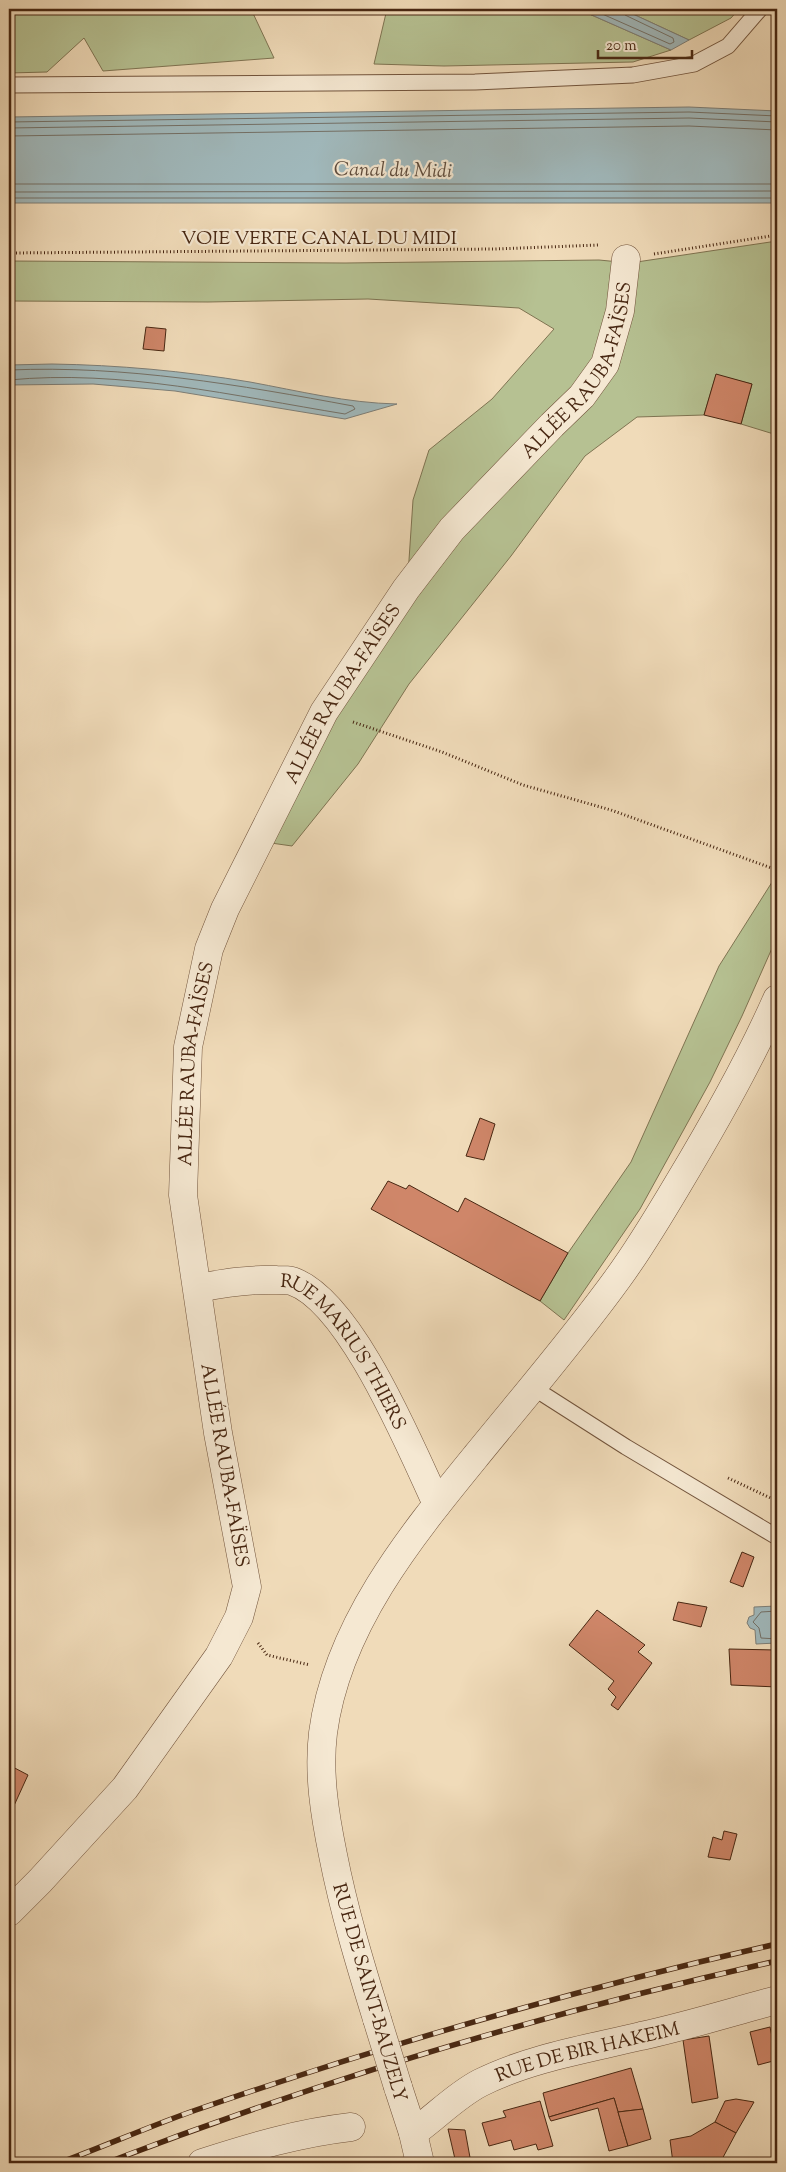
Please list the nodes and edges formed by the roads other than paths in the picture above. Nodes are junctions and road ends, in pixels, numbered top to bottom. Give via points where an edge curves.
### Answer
1 (760, 9) edge
2 (9, 85) edge
3 (626, 259) road end
4 (777, 999) edge
5 (198, 1288) junction
6 (532, 1387) junction
7 (437, 1504) junction
8 (777, 1537) edge
9 (9, 1912) edge
10 (777, 2000) edge
11 (351, 2127) dead end
12 (413, 2133) junction
13 (202, 2163) edge
14 (420, 2163) edge

1 - 2 lane via 728,46 694,64 633,75 475,82
3 - 5 street, ALLÉE RAUBA-FAÏSES via 620,311 605,364 582,396 452,529 406,589 324,712 224,909 209,949 188,1047 183,1195
4 - 6 street, RUE DE SAINT-BAUZELY via 731,1093 657,1220 620,1276
5 - 7 street, RUE MARIUS THIERS via 258,1279 292,1281 322,1299 344,1325 391,1406
5 - 9 street, ALLÉE RAUBA-FAÏSES via 218,1433 248,1587 239,1617 219,1656 125,1788
6 - 7 street, RUE DE SAINT-BAUZELY
6 - 8 lane
7 - 12 street, RUE DE SAINT-BAUZELY, bridge via 380,1584 357,1626 338,1671 323,1737 322,1777 327,1825 350,1934
10 - 12 street, RUE DE BIR HAKEIM via 512,2069 458,2097
11 - 13 street via 283,2138
12 - 14 street, RUE DE SAINT-BAUZELY

